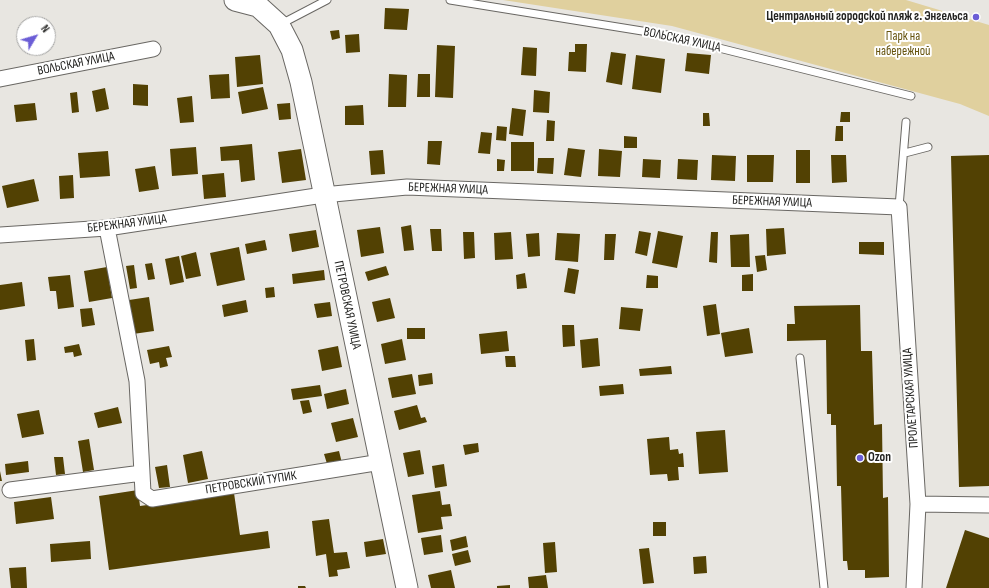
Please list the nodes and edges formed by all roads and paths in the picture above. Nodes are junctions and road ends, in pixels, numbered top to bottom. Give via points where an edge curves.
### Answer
1 (234, 0) edge
2 (327, 0) edge
3 (450, 0) edge
4 (279, 25) junction
5 (153, 49) dead end
6 (0, 79) edge
7 (911, 96) dead end
8 (906, 122) dead end
9 (928, 147) dead end
10 (905, 153) junction
11 (323, 195) junction
12 (899, 207) junction
13 (107, 228) junction
14 (0, 235) edge
15 (800, 358) dead end
16 (381, 462) junction
17 (142, 473) junction
18 (10, 490) dead end
19 (918, 504) junction
20 (989, 505) edge
21 (408, 588) edge
22 (824, 588) edge
23 (914, 588) edge

1 - 4 main road via 258,6
2 - 4 lane
3 - 7 lane, ВОЛЬСКАЯ УЛИЦА via 667,35
4 - 11 main road, ПЕТРОВСКАЯ УЛИЦА via 292,50 301,82
5 - 6 street, ВОЛЬСКАЯ УЛИЦА
8 - 10 lane
9 - 10 lane
10 - 12 lane
11 - 12 street, БЕРЕЖНАЯ УЛИЦА via 407,187
11 - 13 street, БЕРЕЖНАЯ УЛИЦА
11 - 16 main road, ПЕТРОВСКАЯ УЛИЦА
12 - 19 street, ПРОЛЕТАРСКАЯ УЛИЦА
13 - 14 street, БЕРЕЖНАЯ УЛИЦА
13 - 17 street, ПЕТРОВСКИЙ ТУПИК via 137,381
15 - 22 lane
16 - 17 street, ПЕТРОВСКИЙ ТУПИК via 152,500 142,493
16 - 21 main road, ПЕТРОВСКАЯ УЛИЦА
17 - 18 street
19 - 20 street
19 - 23 street, ПРОЛЕТАРСКАЯ УЛИЦА

